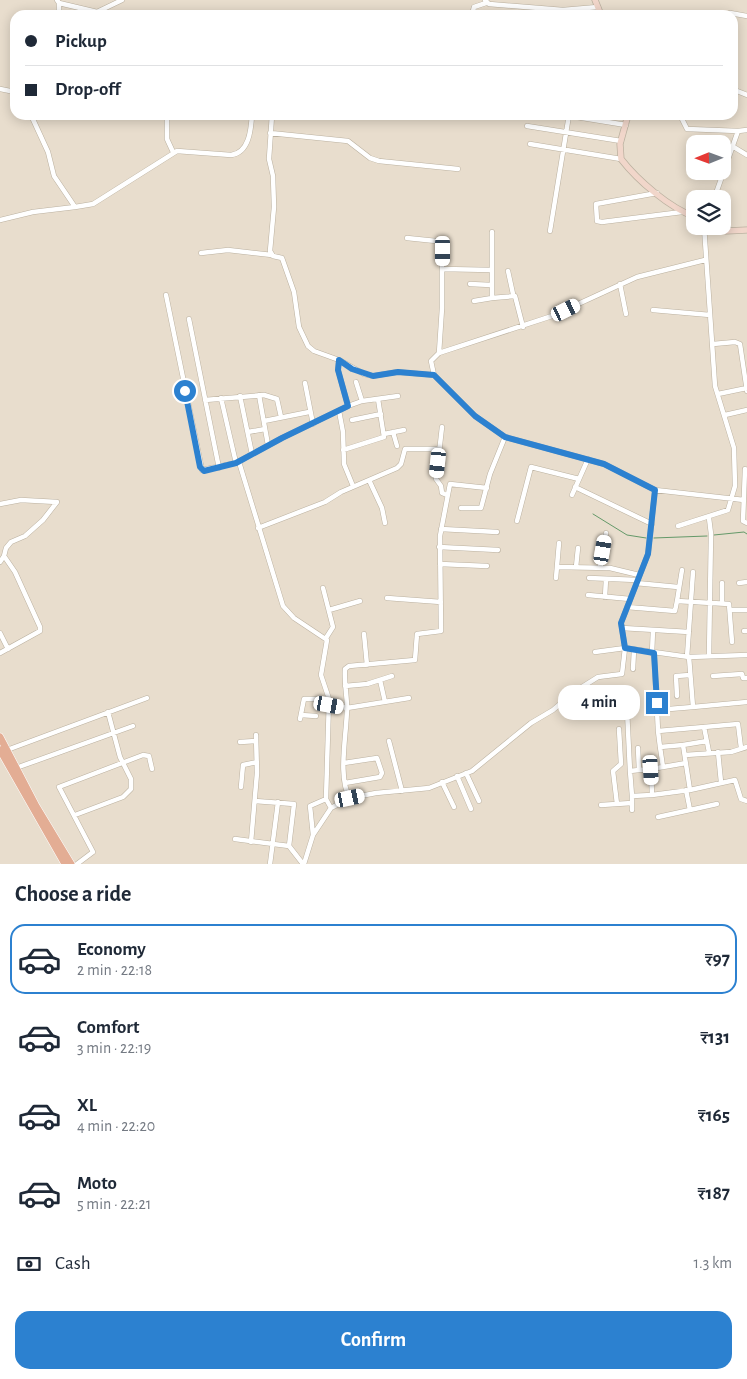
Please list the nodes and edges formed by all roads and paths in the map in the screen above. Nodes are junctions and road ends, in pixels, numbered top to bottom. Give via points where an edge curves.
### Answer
1 (122, 0) edge
2 (528, 0) edge
3 (595, 0) edge
4 (58, 2) edge
5 (486, 2) edge
6 (527, 7) junction
7 (598, 7) junction
8 (88, 10) edge
9 (100, 10) edge
10 (473, 10) edge
11 (599, 10) edge
12 (33, 120) edge
13 (167, 120) edge
14 (251, 120) edge
15 (271, 120) edge
16 (567, 120) edge
17 (596, 120) edge
18 (627, 120) edge
19 (682, 120) edge
20 (626, 125) junction
21 (527, 126) dead end
22 (747, 130) edge
23 (566, 131) junction
24 (738, 131) junction
25 (270, 133) junction
26 (621, 141) junction
27 (530, 144) dead end
28 (732, 146) junction
29 (563, 151) junction
30 (173, 152) junction
31 (747, 155) edge
32 (621, 159) junction
33 (458, 169) dead end
34 (717, 190) edge
35 (657, 193) junction
36 (75, 207) junction
37 (682, 212) junction
38 (686, 214) edge
39 (0, 220) edge
40 (747, 230) edge
41 (731, 231) edge
42 (492, 232) dead end
43 (550, 232) dead end
44 (705, 235) edge
45 (407, 238) dead end
46 (201, 253) dead end
47 (273, 255) junction
48 (706, 260) junction
49 (443, 269) junction
50 (491, 270) junction
51 (508, 271) dead end
52 (470, 284) dead end
53 (491, 284) junction
54 (620, 284) junction
55 (513, 294) junction
56 (166, 295) dead end
57 (492, 298) junction
58 (474, 301) dead end
59 (653, 310) dead end
60 (626, 314) dead end
61 (710, 315) junction
62 (189, 319) dead end
63 (523, 327) junction
64 (713, 344) junction
65 (438, 353) junction
66 (339, 363) junction
67 (434, 375) junction
68 (356, 382) dead end
69 (305, 383) dead end
70 (747, 390) edge
71 (718, 394) junction
72 (259, 395) junction
73 (240, 396) junction
74 (398, 396) dead end
75 (221, 398) junction
76 (378, 399) junction
77 (205, 400) junction
78 (362, 402) junction
79 (348, 406) junction
80 (747, 410) edge
81 (339, 411) junction
82 (309, 412) junction
83 (381, 414) junction
84 (725, 415) junction
85 (281, 417) junction
86 (352, 420) dead end
87 (264, 421) junction
88 (313, 424) junction
89 (442, 427) dead end
90 (265, 429) junction
91 (404, 430) dead end
92 (248, 432) junction
93 (394, 432) junction
94 (384, 434) junction
95 (505, 437) junction
96 (268, 445) junction
97 (396, 446) dead end
98 (439, 449) junction
99 (343, 450) junction
100 (252, 454) junction
101 (588, 459) junction
102 (237, 462) junction
103 (219, 468) junction
104 (746, 469) edge
105 (734, 471) junction
106 (579, 479) junction
107 (369, 480) junction
108 (353, 486) junction
109 (575, 487) junction
110 (487, 488) junction
111 (746, 488) edge
112 (655, 490) junction
113 (572, 495) dead end
114 (447, 496) junction
115 (732, 498) junction
116 (745, 502) edge
117 (0, 504) edge
118 (461, 508) dead end
119 (745, 511) edge
120 (710, 518) junction
121 (517, 521) dead end
122 (385, 523) dead end
123 (747, 523) edge
124 (652, 524) junction
125 (678, 526) dead end
126 (258, 528) junction
127 (441, 529) junction
128 (497, 532) dead end
129 (606, 533) dead end
130 (559, 543) dead end
131 (440, 548) junction
132 (578, 548) dead end
133 (498, 550) dead end
134 (4, 556) junction
135 (0, 562) edge
136 (440, 564) junction
137 (487, 566) dead end
138 (557, 567) junction
139 (576, 567) junction
140 (600, 567) junction
141 (682, 570) dead end
142 (692, 572) dead end
143 (556, 578) dead end
144 (589, 578) dead end
145 (606, 579) junction
146 (638, 580) junction
147 (747, 582) edge
148 (722, 583) dead end
149 (739, 583) dead end
150 (678, 587) junction
151 (323, 588) dead end
152 (588, 596) dead end
153 (605, 597) junction
154 (387, 598) dead end
155 (630, 599) junction
156 (360, 601) dead end
157 (678, 601) junction
158 (441, 602) junction
159 (691, 602) junction
160 (710, 603) junction
161 (722, 603) junction
162 (627, 607) junction
163 (329, 610) junction
164 (731, 610) junction
165 (747, 610) edge
166 (622, 628) junction
167 (652, 630) junction
168 (689, 632) junction
169 (0, 633) edge
170 (364, 634) dead end
171 (326, 638) junction
172 (732, 642) dead end
173 (625, 648) junction
174 (8, 649) junction
175 (634, 650) junction
176 (595, 652) dead end
177 (0, 653) edge
178 (653, 653) junction
179 (747, 655) edge
180 (709, 656) junction
181 (688, 657) junction
182 (366, 664) junction
183 (633, 669) dead end
184 (690, 675) junction
185 (392, 676) dead end
186 (713, 676) dead end
187 (747, 678) edge
188 (380, 680) junction
189 (345, 686) junction
190 (677, 696) dead end
191 (147, 698) dead end
192 (409, 698) dead end
193 (329, 702) junction
194 (385, 702) junction
195 (747, 702) edge
196 (693, 707) junction
197 (347, 708) junction
198 (627, 710) dead end
199 (657, 710) junction
200 (108, 712) junction
201 (316, 716) dead end
202 (133, 726) dead end
203 (704, 728) junction
204 (619, 729) dead end
205 (658, 731) junction
206 (114, 734) junction
207 (256, 735) dead end
208 (0, 737) edge
209 (256, 741) junction
210 (389, 741) dead end
211 (240, 742) dead end
212 (707, 742) junction
213 (683, 745) junction
214 (660, 747) junction
215 (747, 747) edge
216 (638, 748) dead end
217 (741, 748) junction
218 (3, 750) edge
219 (708, 752) junction
220 (718, 752) junction
221 (685, 755) junction
222 (256, 762) junction
223 (123, 763) junction
224 (344, 763) junction
225 (686, 763) junction
226 (663, 767) junction
227 (16, 768) junction
228 (152, 769) dead end
229 (639, 770) junction
230 (651, 770) junction
231 (630, 772) junction
232 (466, 773) junction
233 (457, 776) junction
234 (442, 782) junction
235 (721, 782) junction
236 (345, 783) junction
237 (241, 787) dead end
238 (688, 790) junction
239 (402, 791) junction
240 (652, 795) junction
241 (632, 796) junction
242 (350, 798) junction
243 (326, 799) junction
244 (255, 801) junction
245 (479, 801) dead end
246 (747, 801) edge
247 (278, 802) junction
248 (632, 803) junction
249 (616, 804) junction
250 (717, 804) dead end
251 (601, 805) dead end
252 (454, 807) dead end
253 (331, 808) junction
254 (471, 809) dead end
255 (632, 810) dead end
256 (690, 810) junction
257 (75, 815) junction
258 (658, 818) dead end
259 (313, 835) junction
260 (235, 839) dead end
261 (251, 842) junction
262 (274, 844) junction
263 (289, 846) junction
264 (65, 864) edge
265 (71, 864) edge
266 (77, 864) edge
267 (270, 864) edge
268 (303, 864) edge

1 - 9 street
2 - 6 street
3 - 7 street
4 - 8 street
5 - 6 street
5 - 10 street
6 - 7 street via 563,10
7 - 11 street
12 - 36 street via 54,176
13 - 30 street via 167,139
14 - 30 street via 246,147 240,154
15 - 25 street
16 - 23 street
17 - 20 street
18 - 20 street
19 - 24 street via 687,130
20 - 26 street
21 - 23 street
22 - 24 street
23 - 26 street
23 - 29 street
24 - 28 street
25 - 33 street via 348,141 379,161
25 - 47 street via 269,159 274,195 270,242
26 - 32 street
27 - 29 street
28 - 31 street
28 - 34 street
29 - 32 street
29 - 43 street
30 - 36 street via 93,204
32 - 35 street
35 - 37 street
35 - 37 street via 596,204 597,221
36 - 39 street
37 - 38 street
40 - 41 street
42 - 50 street
44 - 48 street
45 - 49 street via 441,243
46 - 47 street via 228,250
47 - 66 street via 286,264 299,327 308,346
48 - 54 street via 658,270
48 - 61 street
49 - 50 street
49 - 65 street
50 - 53 street
51 - 55 street
52 - 53 street
53 - 57 street
54 - 60 street
54 - 63 street
55 - 57 street
55 - 63 street
56 - 103 street via 200,467 204,471
57 - 58 street
59 - 61 street
61 - 64 street
62 - 77 street
63 - 65 street
64 - 70 street via 740,344
64 - 71 street
65 - 67 street via 431,361
66 - 67 street via 373,376 398,372
66 - 79 street
67 - 95 street via 475,416
68 - 78 street
69 - 82 street
70 - 71 street
71 - 84 street
72 - 73 street
72 - 85 street via 276,398
72 - 87 street
73 - 75 street
73 - 92 street
74 - 76 street
75 - 77 street
75 - 102 street
76 - 78 street
76 - 83 street
77 - 103 street
78 - 79 street
79 - 81 street
80 - 84 street
81 - 88 street
81 - 99 street
82 - 85 street
82 - 88 street
83 - 86 street
83 - 94 street
84 - 105 street via 734,448
85 - 87 street
87 - 90 street
88 - 96 street
89 - 98 street
90 - 92 street
90 - 96 street
91 - 93 street
92 - 100 street
93 - 94 street
93 - 97 street
94 - 99 street via 384,438
95 - 101 street
95 - 110 street
96 - 100 street
98 - 107 street via 405,449 400,466
98 - 114 street via 436,479 442,493
99 - 108 street
100 - 102 street
101 - 106 street
101 - 112 street
102 - 103 street
102 - 126 street
104 - 105 street
104 - 111 street
105 - 115 street
106 - 109 street
106 - 121 street via 533,466 530,468
107 - 108 street
107 - 122 street
108 - 126 street via 325,502
109 - 113 street
109 - 124 street
110 - 114 street via 452,483
110 - 118 street via 482,508
111 - 116 street
112 - 115 street
112 - 124 street
114 - 127 street
115 - 116 street
115 - 120 street via 728,510
116 - 119 street
117 - 134 street via 21,500 57,502 25,536 11,542
119 - 123 street via 743,521
120 - 125 street
120 - 160 street
124 - 146 street via 648,554
126 - 171 street via 284,606 294,618
127 - 128 street
127 - 131 street
129 - 140 street
130 - 138 street
131 - 133 street
131 - 136 street
132 - 139 street
134 - 135 street
134 - 174 street via 15,572 40,627 40,631
136 - 137 street
136 - 158 street
138 - 139 street
138 - 143 street
139 - 140 street
140 - 146 street via 618,569
141 - 150 street
142 - 159 street
144 - 145 street
145 - 146 street
145 - 153 street
146 - 150 street
146 - 155 street
147 - 149 street
148 - 161 street
150 - 157 street
151 - 163 street
152 - 153 street
153 - 155 street
154 - 158 street
155 - 162 street
156 - 163 street
157 - 159 street
157 - 162 street via 675,611
158 - 182 street via 441,632 417,634 415,660
159 - 160 street
159 - 168 street
160 - 161 street
160 - 180 street
161 - 164 street via 729,604
162 - 166 street
163 - 171 street via 333,627
164 - 165 street
164 - 172 street
166 - 167 street
166 - 173 street
167 - 168 street
167 - 178 street
168 - 181 street
169 - 174 street
170 - 182 street
171 - 193 street via 321,678
173 - 175 street
173 - 176 street
173 - 232 street via 622,674 598,678 574,692
174 - 177 street
175 - 178 street
175 - 183 street
178 - 181 street
178 - 199 street
179 - 180 street
180 - 181 street
181 - 184 street
182 - 189 street via 346,668
184 - 190 street via 676,676
184 - 196 street
185 - 188 street
186 - 187 street via 742,674
188 - 189 street
188 - 194 street
189 - 197 street
191 - 200 street
192 - 194 street
193 - 197 street
193 - 201 street via 304,699 300,717
193 - 243 street
194 - 197 street
195 - 196 street
196 - 199 street
197 - 224 street
198 - 231 street
199 - 205 street
200 - 206 street
200 - 218 street
202 - 206 street
203 - 205 street
203 - 212 street
203 - 217 street via 738,724
204 - 249 street via 621,764 613,771
205 - 214 street
206 - 223 street
206 - 227 street
207 - 209 street
208 - 218 main road
209 - 211 street
209 - 222 street
210 - 239 street
212 - 213 street
212 - 219 street
213 - 214 street
213 - 221 street
214 - 226 street
215 - 217 street
216 - 229 street
217 - 220 street
218 - 227 main road
218 - 264 main road
219 - 220 street
219 - 221 street
220 - 235 street
221 - 225 street
222 - 237 street via 243,765
222 - 244 street
223 - 228 street via 147,755
223 - 257 street via 132,784 128,795
223 - 257 street via 58,787
224 - 236 street
224 - 236 street via 377,758 382,773 380,777
225 - 226 street
225 - 238 street
226 - 230 street
227 - 265 main road
229 - 230 street
229 - 231 street
230 - 240 street
231 - 241 street
232 - 233 street
232 - 245 street
233 - 234 street
233 - 254 street
234 - 239 street via 428,788
234 - 252 street
235 - 238 street
235 - 246 street via 735,780 741,799
236 - 242 street
238 - 240 street
238 - 256 street
239 - 242 street
240 - 241 street
241 - 248 street
242 - 253 street
243 - 253 street
243 - 259 street via 310,806
244 - 247 street
244 - 261 street
247 - 262 street
247 - 263 street via 294,804
248 - 249 street
248 - 255 street
249 - 251 street
250 - 256 street
253 - 259 street
256 - 258 street
257 - 266 street via 93,852
259 - 268 street
260 - 261 street
261 - 262 street
262 - 263 street
262 - 267 street
263 - 268 street

